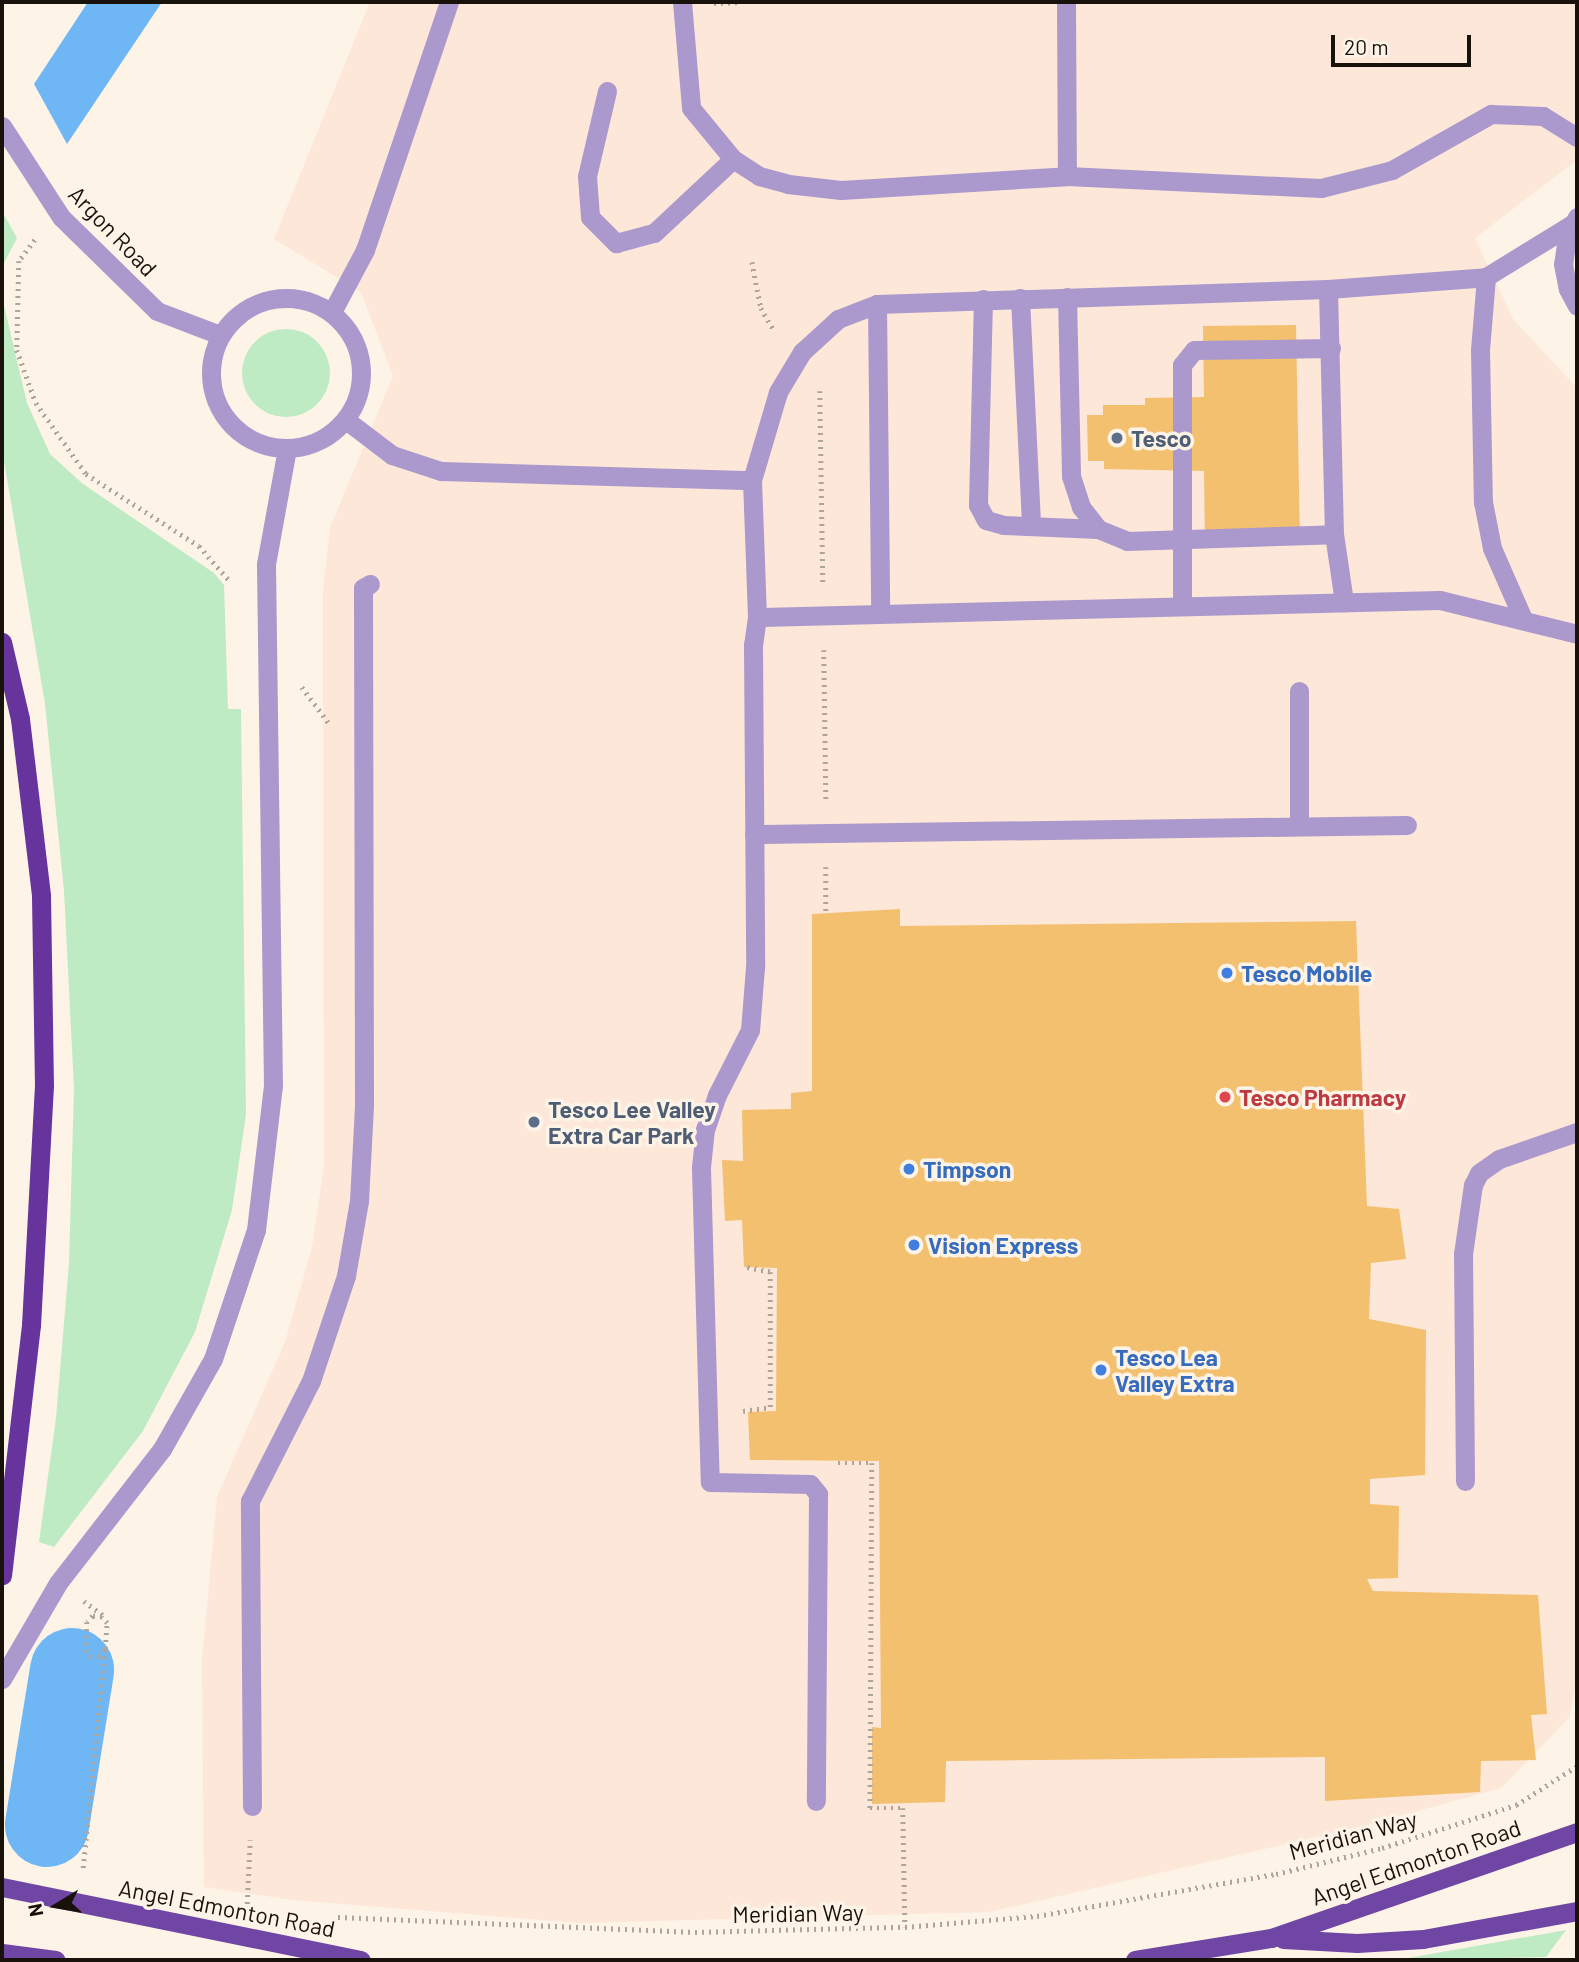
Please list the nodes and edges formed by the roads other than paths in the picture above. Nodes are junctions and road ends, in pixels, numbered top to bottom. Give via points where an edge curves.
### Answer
1 (449, 2) edge
2 (682, 2) edge
3 (1066, 2) edge
4 (607, 91) dead end
5 (2, 126) edge
6 (1577, 137) edge
7 (733, 159) junction
8 (1067, 176) junction
9 (1575, 221) edge
10 (1486, 277) junction
11 (1328, 289) junction
12 (1068, 297) junction
13 (1020, 298) junction
14 (983, 299) junction
15 (877, 304) junction
16 (1577, 306) edge
17 (332, 312) junction
18 (220, 335) junction
19 (1331, 348) junction
20 (346, 420) junction
21 (287, 449) junction
22 (752, 480) junction
23 (1031, 526) junction
24 (1098, 529) junction
25 (1334, 534) junction
26 (1180, 538) junction
27 (370, 584) dead end
28 (1344, 601) junction
29 (1182, 605) junction
30 (880, 611) junction
31 (757, 617) junction
32 (1523, 619) junction
33 (1577, 634) edge
34 (2, 642) edge
35 (1299, 691) dead end
36 (1407, 825) dead end
37 (1299, 827) junction
38 (754, 834) junction
39 (1577, 1132) edge
40 (1465, 1481) dead end
41 (2, 1575) edge
42 (2, 1679) edge
43 (816, 1801) dead end
44 (252, 1806) road end
45 (1577, 1832) edge
46 (2, 1887) edge
47 (1577, 1911) edge
48 (1271, 1938) junction
49 (2, 1953) edge
50 (56, 1960) edge
51 (361, 1960) edge
52 (1135, 1960) edge

1 - 17 street via 365,250
2 - 7 street via 691,108
3 - 8 street
4 - 7 street via 587,176 590,217 616,243 654,233
5 - 18 street, Argon Road via 61,217 157,311
6 - 8 street via 1544,116 1491,114 1392,170 1321,188
7 - 8 street via 760,176 841,190
9 - 10 street
9 - 16 street via 1563,264
10 - 11 street
10 - 32 street via 1480,350 1483,502 1492,548
11 - 12 street
11 - 19 street
12 - 13 street
12 - 24 street via 1071,476 1081,507
13 - 14 street
13 - 23 street
14 - 15 street
14 - 23 street via 978,505 986,520
15 - 22 street via 838,319 802,352 778,392
15 - 30 street
17 - 18 street via 292,297 271,298 250,306
17 - 20 street via 349,330 359,352 362,375 358,399
18 - 21 street via 211,368 216,402 244,436 264,446
19 - 25 street
19 - 26 street via 1188,354 1182,365
20 - 21 street via 309,446
20 - 22 street via 392,455 441,471
21 - 42 street via 267,564 273,1086 256,1230 213,1359 175,1426 58,1583
22 - 31 street
23 - 24 street
24 - 26 street via 1127,541
25 - 26 street
25 - 28 street
26 - 29 street
27 - 44 street via 363,588 364,1106 359,1201 346,1276 311,1381 250,1501
28 - 29 street
28 - 32 street via 1440,600
29 - 30 street
30 - 31 street
31 - 38 street via 753,645
32 - 33 street
34 - 41 highway via 20,719 41,896 44,1085 31,1325
35 - 37 street
36 - 37 street
37 - 38 street
38 - 43 street via 755,967 750,1030 717,1095 705,1129 701,1168 710,1482 810,1484 818,1494
39 - 40 street via 1499,1159 1479,1173 1473,1185 1462,1254
45 - 48 main road, Angel Edmonton Road
46 - 51 main road, Angel Edmonton Road
47 - 48 main road, Angel Edmonton Road via 1423,1939 1356,1943
48 - 52 main road, Angel Edmonton Road
49 - 50 main road

